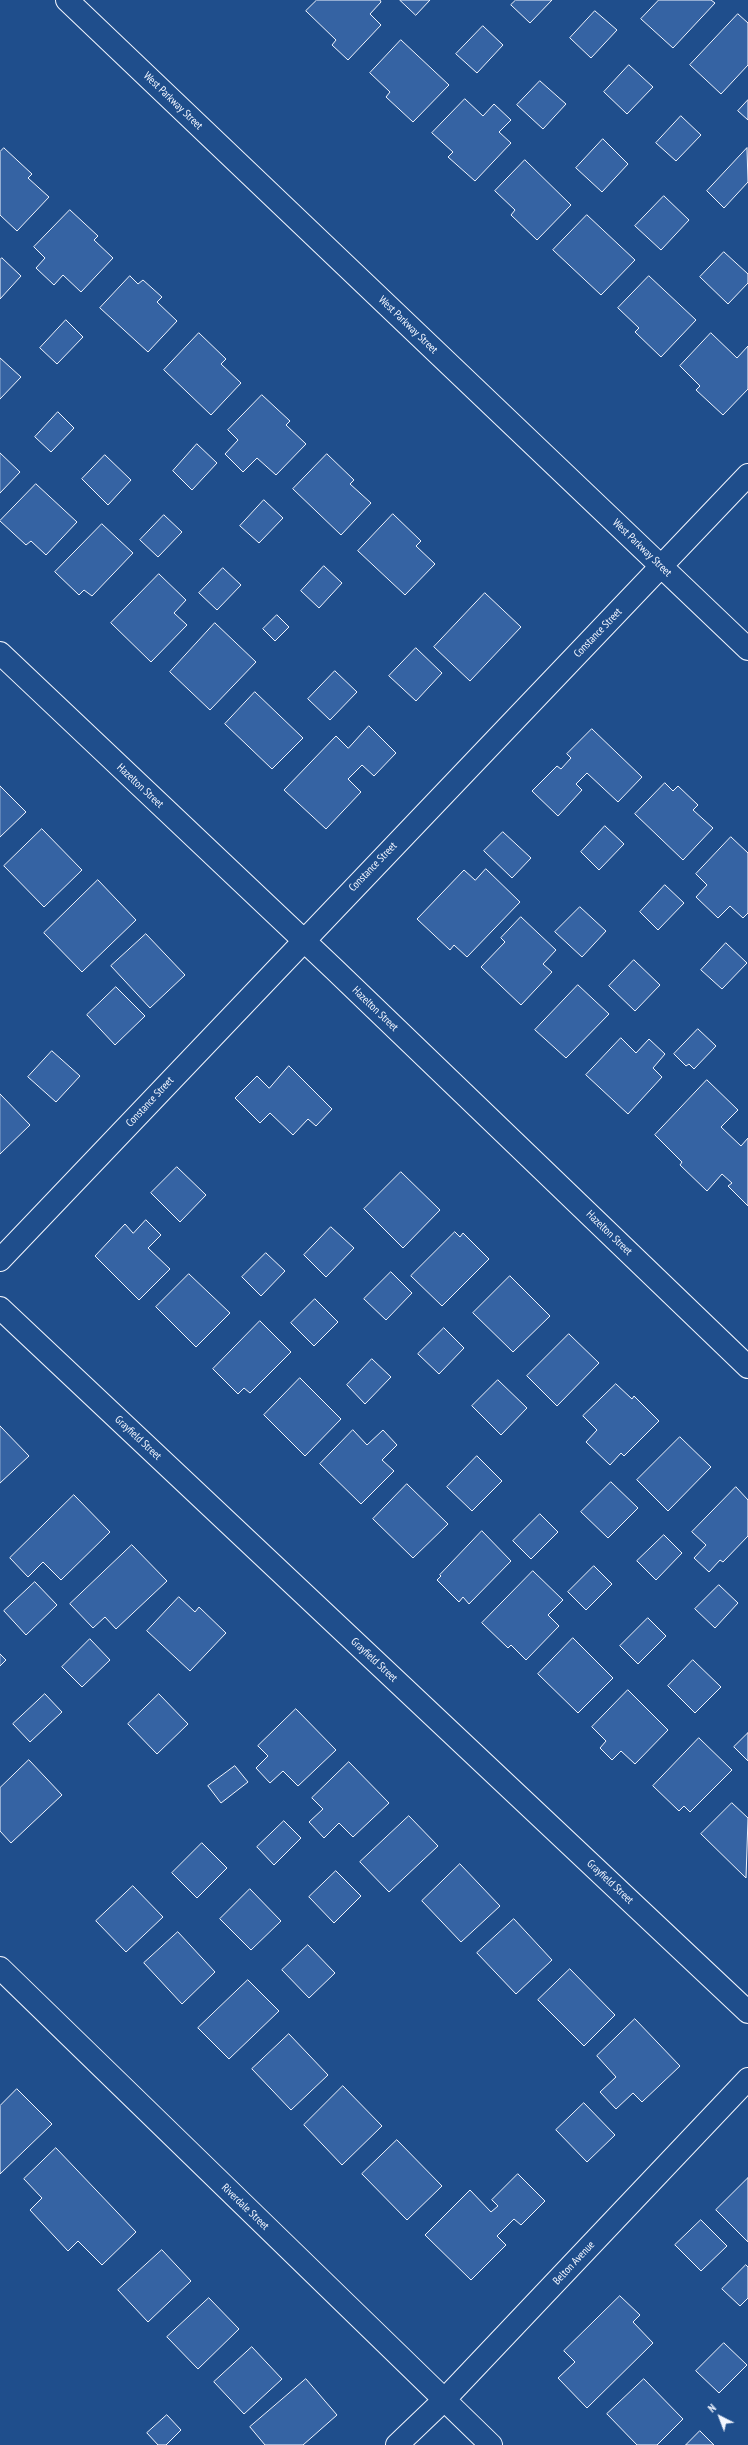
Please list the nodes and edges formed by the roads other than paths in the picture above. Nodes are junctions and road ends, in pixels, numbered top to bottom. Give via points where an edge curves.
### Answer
1 (67, 0) edge
2 (748, 475) edge
3 (662, 567) junction
4 (748, 649) edge
5 (0, 653) edge
6 (304, 940) junction
7 (0, 1260) edge
8 (0, 1308) edge
9 (748, 1367) edge
10 (0, 1968) edge
11 (748, 2012) edge
12 (748, 2079) edge
13 (444, 2400) junction
14 (397, 2445) edge
15 (492, 2445) edge

1 - 3 street, West Parkway Street
2 - 3 street, Constance Street
3 - 4 street, West Parkway Street
3 - 6 street, Constance Street
5 - 6 street, Hazelton Street
6 - 7 street, Constance Street
6 - 9 street, Hazelton Street
8 - 11 street, Grayfield Street
10 - 13 street, Riverdale Street
12 - 13 street, Belton Avenue
13 - 14 street, Belton Avenue
13 - 15 street, Riverdale Street

